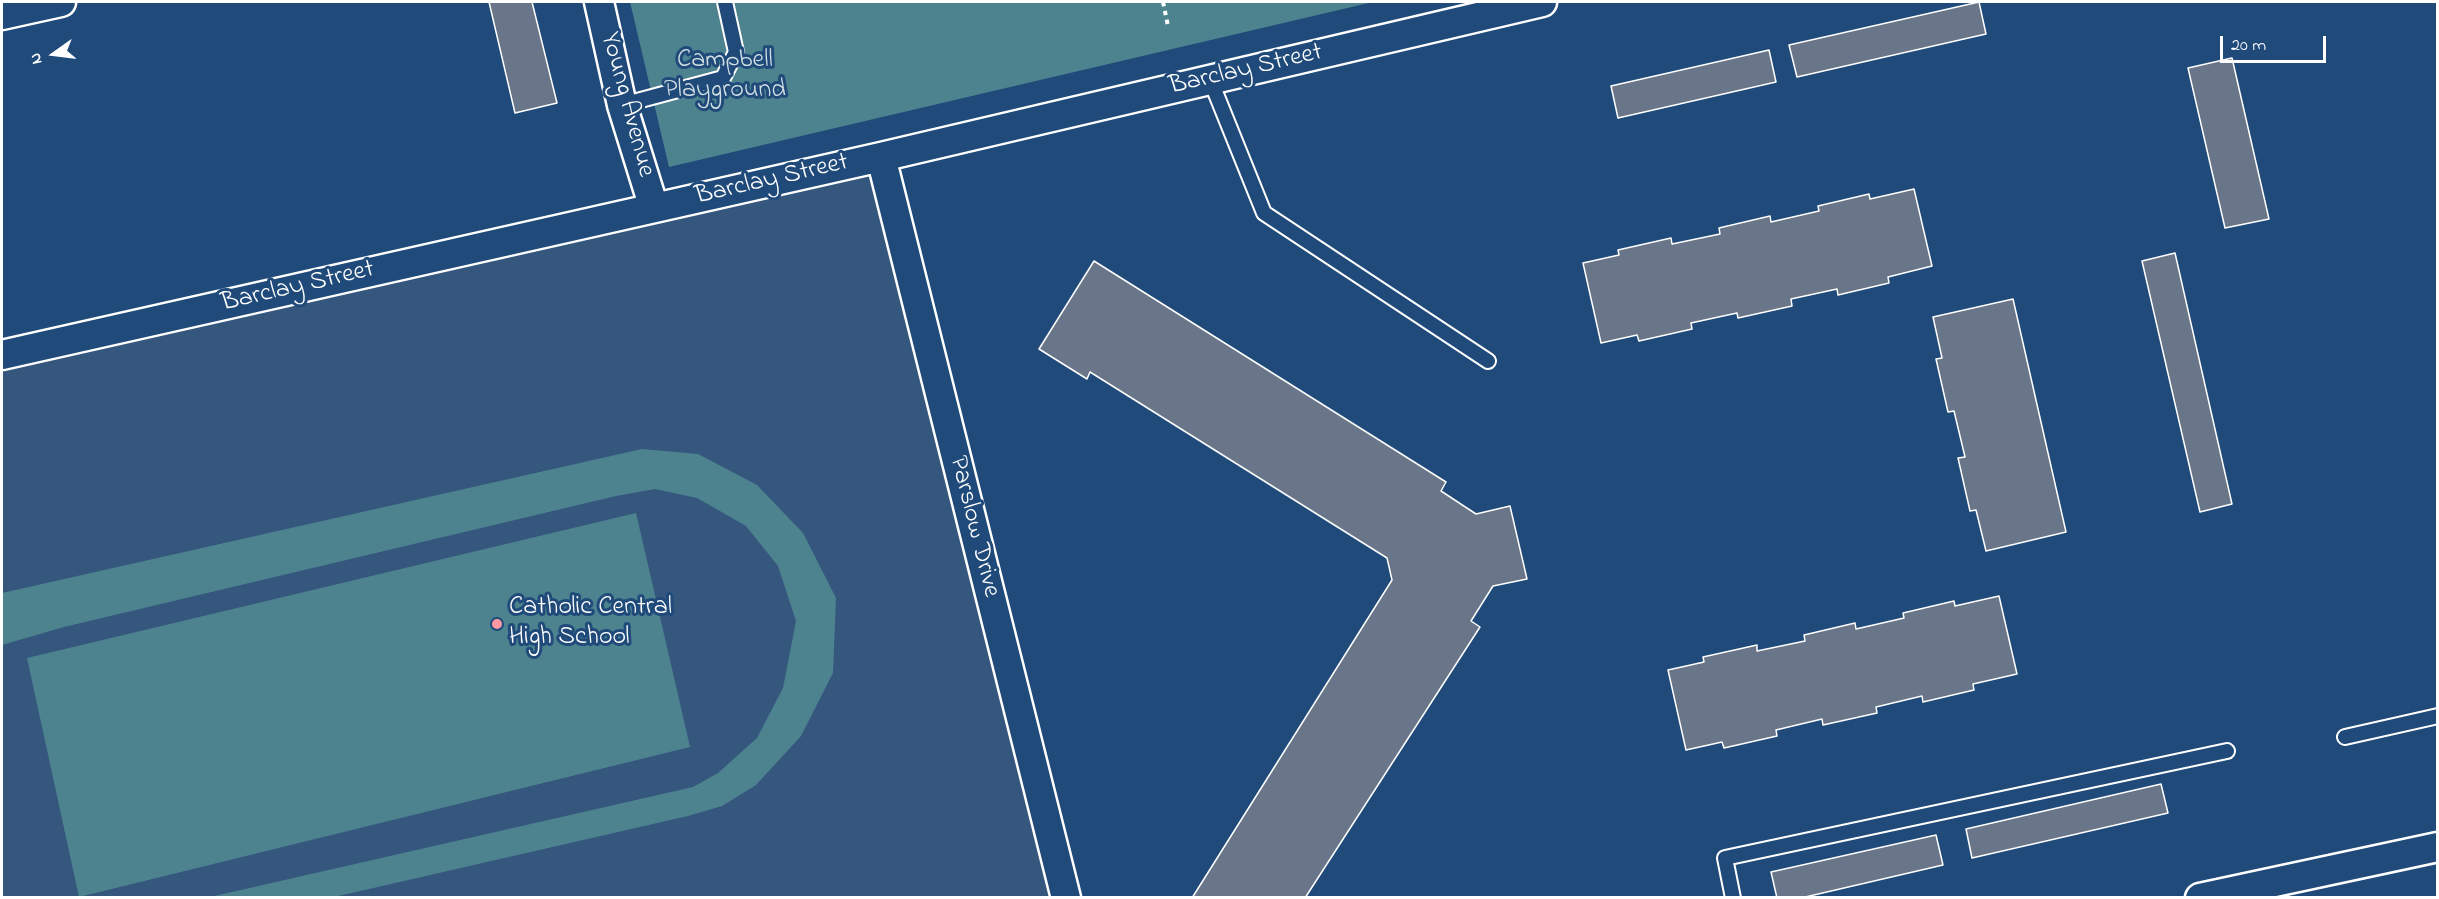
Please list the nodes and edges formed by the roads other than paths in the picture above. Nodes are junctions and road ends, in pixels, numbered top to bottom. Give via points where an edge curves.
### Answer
1 (61, 2) edge
2 (599, 2) edge
3 (725, 2) edge
4 (1542, 2) edge
5 (2, 15) edge
6 (1210, 79) junction
7 (622, 105) junction
8 (881, 157) junction
9 (654, 208) junction
10 (2, 356) edge
11 (1488, 361) dead end
12 (2438, 716) edge
13 (2345, 737) dead end
14 (2227, 751) dead end
15 (2438, 847) edge
16 (1066, 897) edge
17 (1733, 897) edge
18 (2200, 897) edge

1 - 5 street
2 - 7 street, Young Avenue
3 - 7 lane via 736,52 723,78
4 - 6 street, Barclay Street
6 - 8 street, Barclay Street
6 - 11 lane via 1264,213
7 - 9 street, Young Avenue
8 - 9 street, Barclay Street
8 - 16 street, Parslow Drive
9 - 10 street, Barclay Street
12 - 13 lane
14 - 17 lane via 1725,858
15 - 18 street

